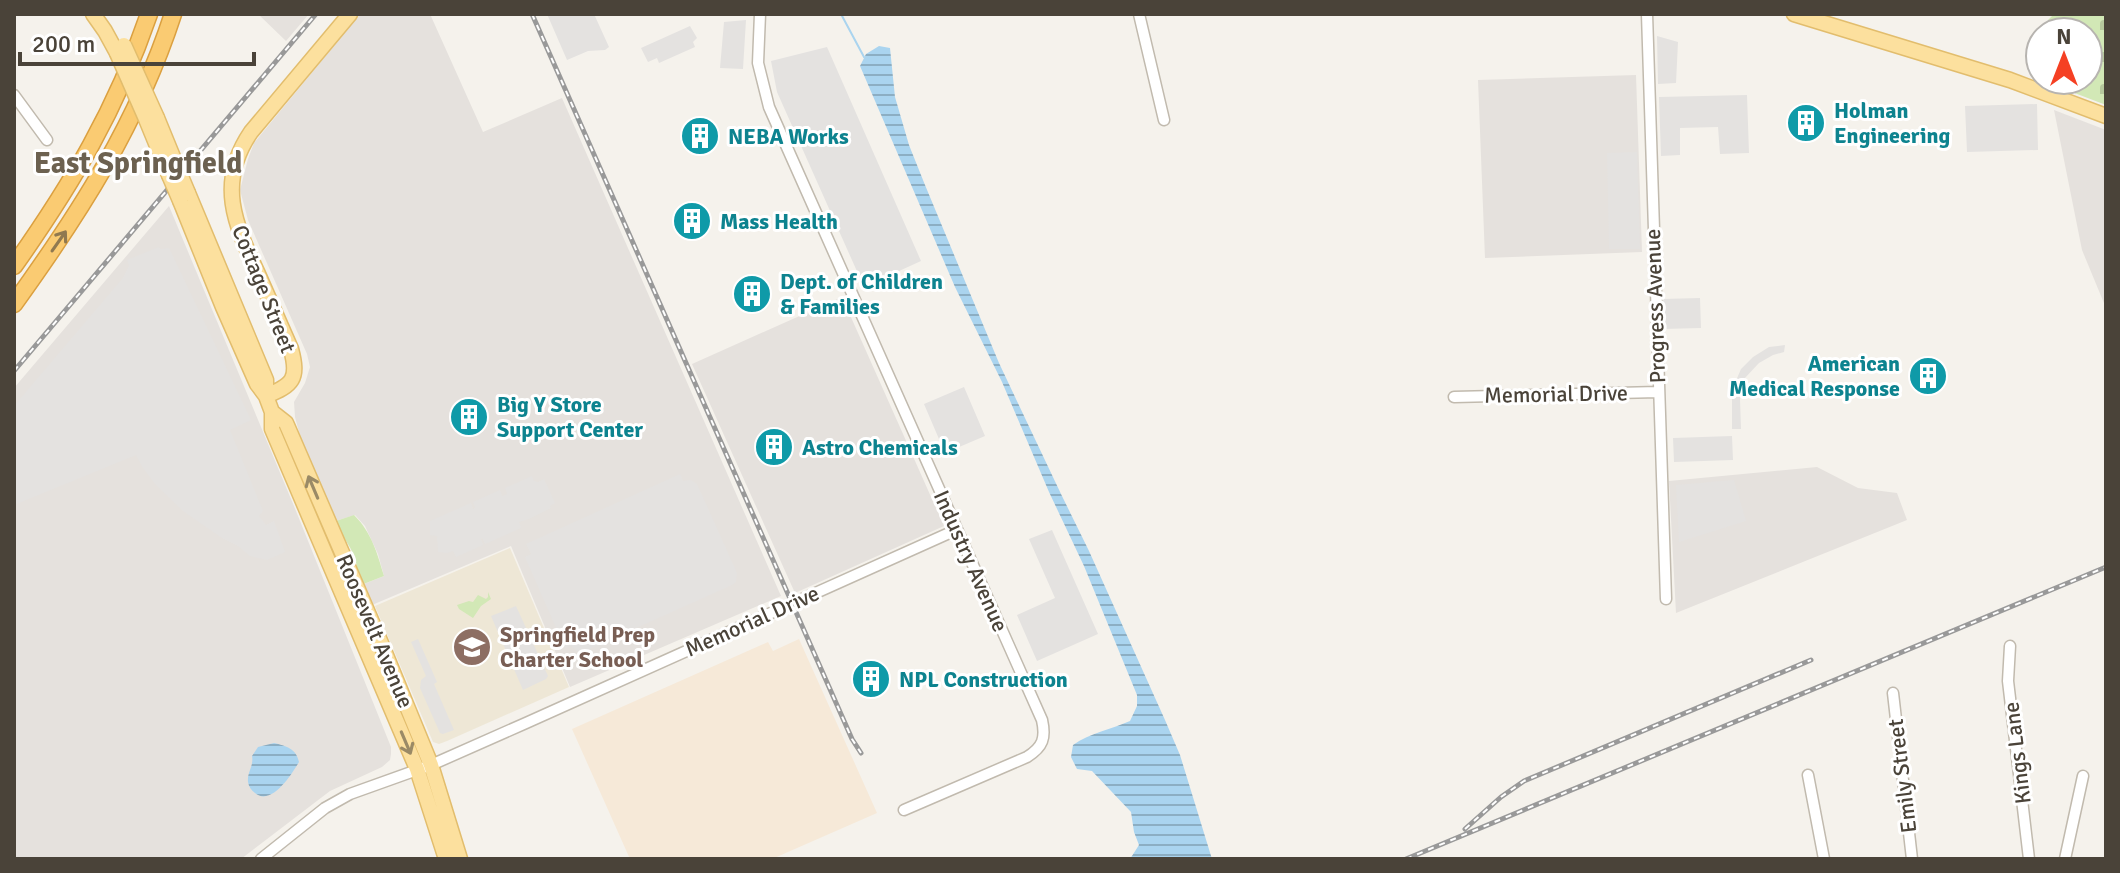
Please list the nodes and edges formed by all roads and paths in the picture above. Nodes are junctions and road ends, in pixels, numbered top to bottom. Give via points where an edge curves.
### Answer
1 (93, 14) edge
2 (105, 14) edge
3 (173, 14) edge
4 (350, 14) edge
5 (760, 14) edge
6 (1139, 14) edge
7 (1647, 14) edge
8 (1794, 14) edge
9 (146, 19) edge
10 (121, 49) junction
11 (14, 95) edge
12 (2106, 116) edge
13 (1164, 120) dead end
14 (47, 140) dead end
15 (14, 266) edge
16 (14, 304) edge
17 (1658, 392) junction
18 (266, 396) junction
19 (1454, 397) dead end
20 (272, 412) junction
21 (328, 521) junction
22 (313, 527) junction
23 (956, 530) junction
24 (358, 593) junction
25 (343, 599) junction
26 (1666, 599) dead end
27 (2010, 646) dead end
28 (1893, 693) dead end
29 (424, 767) junction
30 (1808, 775) dead end
31 (2083, 776) dead end
32 (904, 810) dead end
33 (261, 859) edge
34 (446, 859) edge
35 (460, 859) edge
36 (1824, 859) edge
37 (1912, 859) edge
38 (2029, 859) edge
39 (2065, 859) edge

1 - 10 main road, Roosevelt Avenue
2 - 10 main road, Roosevelt Avenue
16 -> 3 highway via 111,158 143,94
4 - 18 main road, Cottage Street via 251,132 234,172 234,217 295,366 289,384
5 - 23 street, Industry Avenue via 758,63 766,101
6 - 13 street
7 - 17 street, Progress Avenue
8 - 12 main road via 2010,80
9 - 15 highway via 100,131
10 - 18 main road, Roosevelt Avenue, bridge via 266,380
11 - 14 street
17 - 19 street, Memorial Drive
17 - 26 street, Progress Avenue
18 - 20 main road, Roosevelt Avenue
21 -> 20 main road, Roosevelt Avenue via 286,423
20 - 22 main road, Roosevelt Avenue via 272,429
21 - 22 main road
21 - 24 main road, Roosevelt Avenue
22 - 25 main road, Roosevelt Avenue
23 - 29 street, Memorial Drive
23 - 32 street, Industry Avenue via 1042,720 1043,738 1027,757
24 - 25 main road
24 - 29 main road, Roosevelt Avenue
25 -> 29 main road, Roosevelt Avenue
27 - 38 street, Kings Lane via 2008,681
28 - 37 street, Emily Street
29 - 33 street, Memorial Drive via 325,808
29 - 34 main road, Roosevelt Avenue
29 - 35 main road, Roosevelt Avenue
30 - 36 street
31 - 39 street

